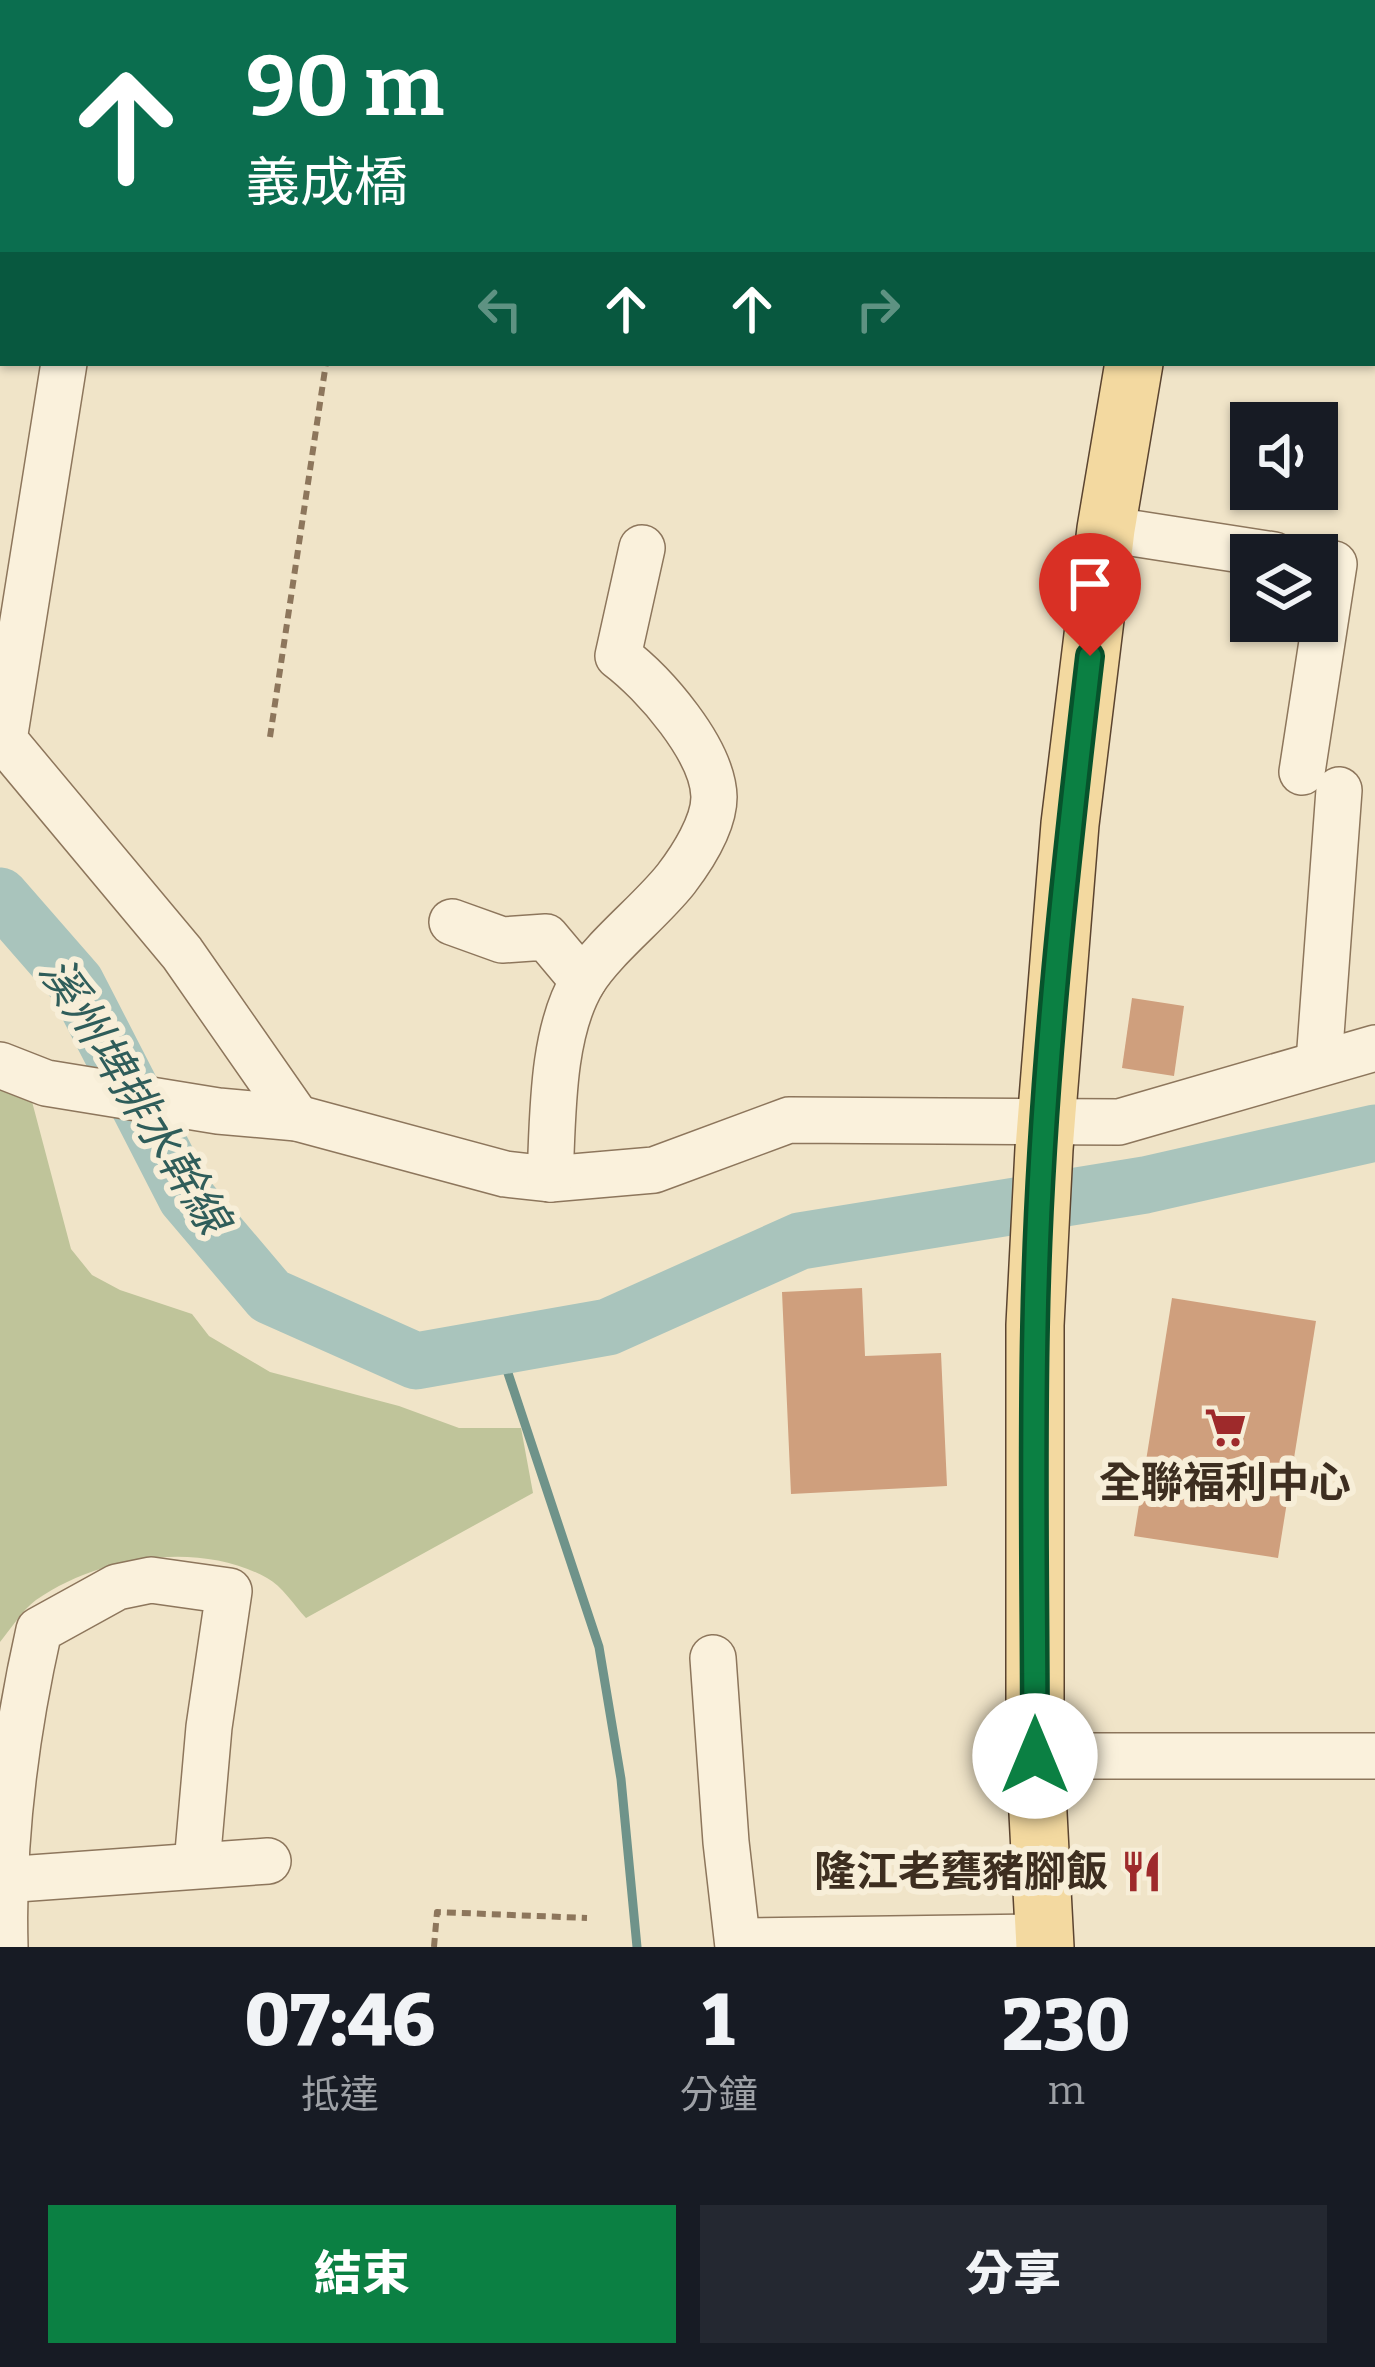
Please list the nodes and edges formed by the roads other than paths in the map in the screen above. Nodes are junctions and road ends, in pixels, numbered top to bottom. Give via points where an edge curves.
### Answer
1 (64, 366) edge
2 (1133, 366) edge
3 (1106, 529) junction
4 (642, 548) dead end
5 (1230, 548) edge
6 (1342, 566) edge
7 (2, 738) edge
8 (452, 922) dead end
9 (583, 981) junction
10 (1375, 1048) edge
11 (1319, 1062) junction
12 (0, 1065) edge
13 (297, 1118) junction
14 (1045, 1135) junction
15 (550, 1179) junction
16 (713, 1658) dead end
17 (1035, 1756) junction
18 (1375, 1756) edge
19 (268, 1862) dead end
20 (196, 1864) junction
21 (3, 1880) junction
22 (1044, 1942) edge
23 (738, 1944) edge
24 (5, 1947) edge

1 - 7 street
2 - 3 main road
3 - 5 street
3 - 14 main road via 1070,824
4 - 9 street via 618,656 643,675 699,748 714,796 707,828 678,877
6 - 11 street via 1320,781
7 - 13 street via 182,952
8 - 9 street via 502,940 546,938
9 - 15 street via 563,1038
10 - 11 street
11 - 14 street via 1119,1122
12 - 13 street via 46,1083
13 - 15 street
14 - 15 street via 789,1120 654,1170
14 - 17 main road via 1035,1325
16 - 23 street
17 - 18 street
17 - 22 main road
19 - 20 street
20 - 21 street
20 - 21 street via 229,1592 152,1580 117,1587 39,1630
21 - 24 street
22 - 23 street

